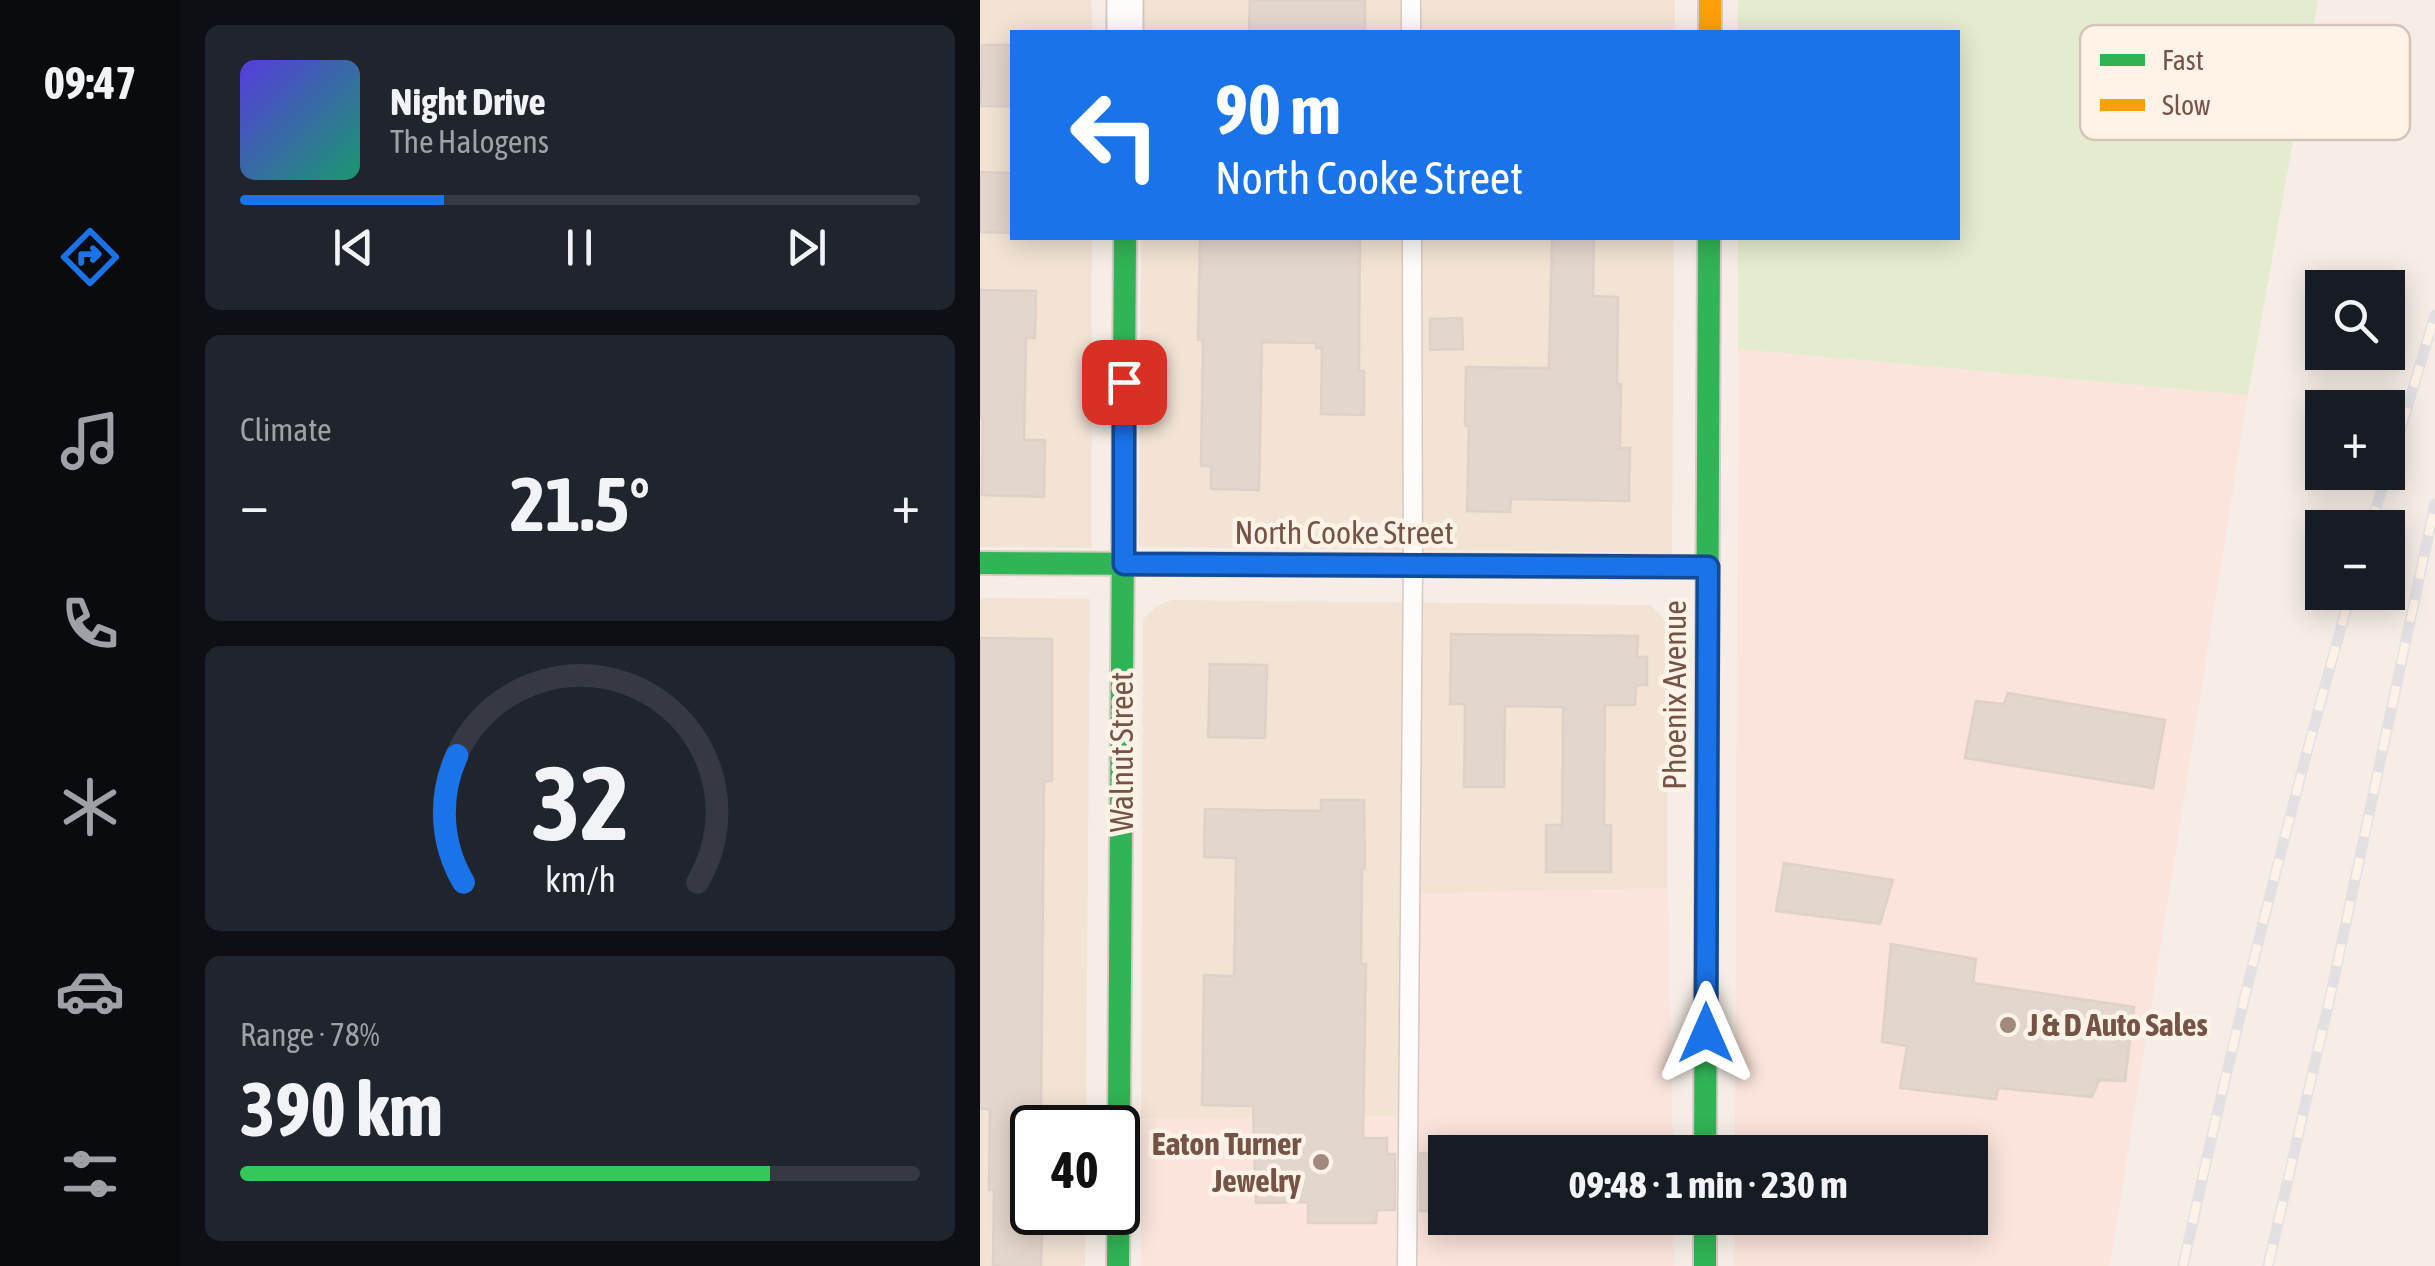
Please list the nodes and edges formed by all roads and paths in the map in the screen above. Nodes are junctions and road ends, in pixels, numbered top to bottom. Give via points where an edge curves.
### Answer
1 (1125, 0) edge
2 (1411, 0) edge
3 (1710, 0) edge
4 (1125, 30) edge
5 (1412, 30) edge
6 (1710, 30) edge
7 (1124, 240) edge
8 (1412, 240) edge
9 (1709, 240) edge
10 (980, 563) edge
11 (1124, 564) junction
12 (1414, 566) junction
13 (1708, 567) junction
14 (1705, 1135) edge
15 (1705, 1235) edge
16 (1118, 1266) edge
17 (1407, 1266) edge
18 (1705, 1266) edge

1 - 4 street
2 - 5 lane
3 - 6 street
7 - 11 street, Walnut Street
8 - 12 lane
9 - 13 street, Phoenix Avenue
10 - 11 street, North Cooke Street
11 - 12 street, North Cooke Street
11 - 16 street, Walnut Street
12 - 13 street, North Cooke Street
12 - 17 lane
13 - 14 street, Phoenix Avenue
15 - 18 street

